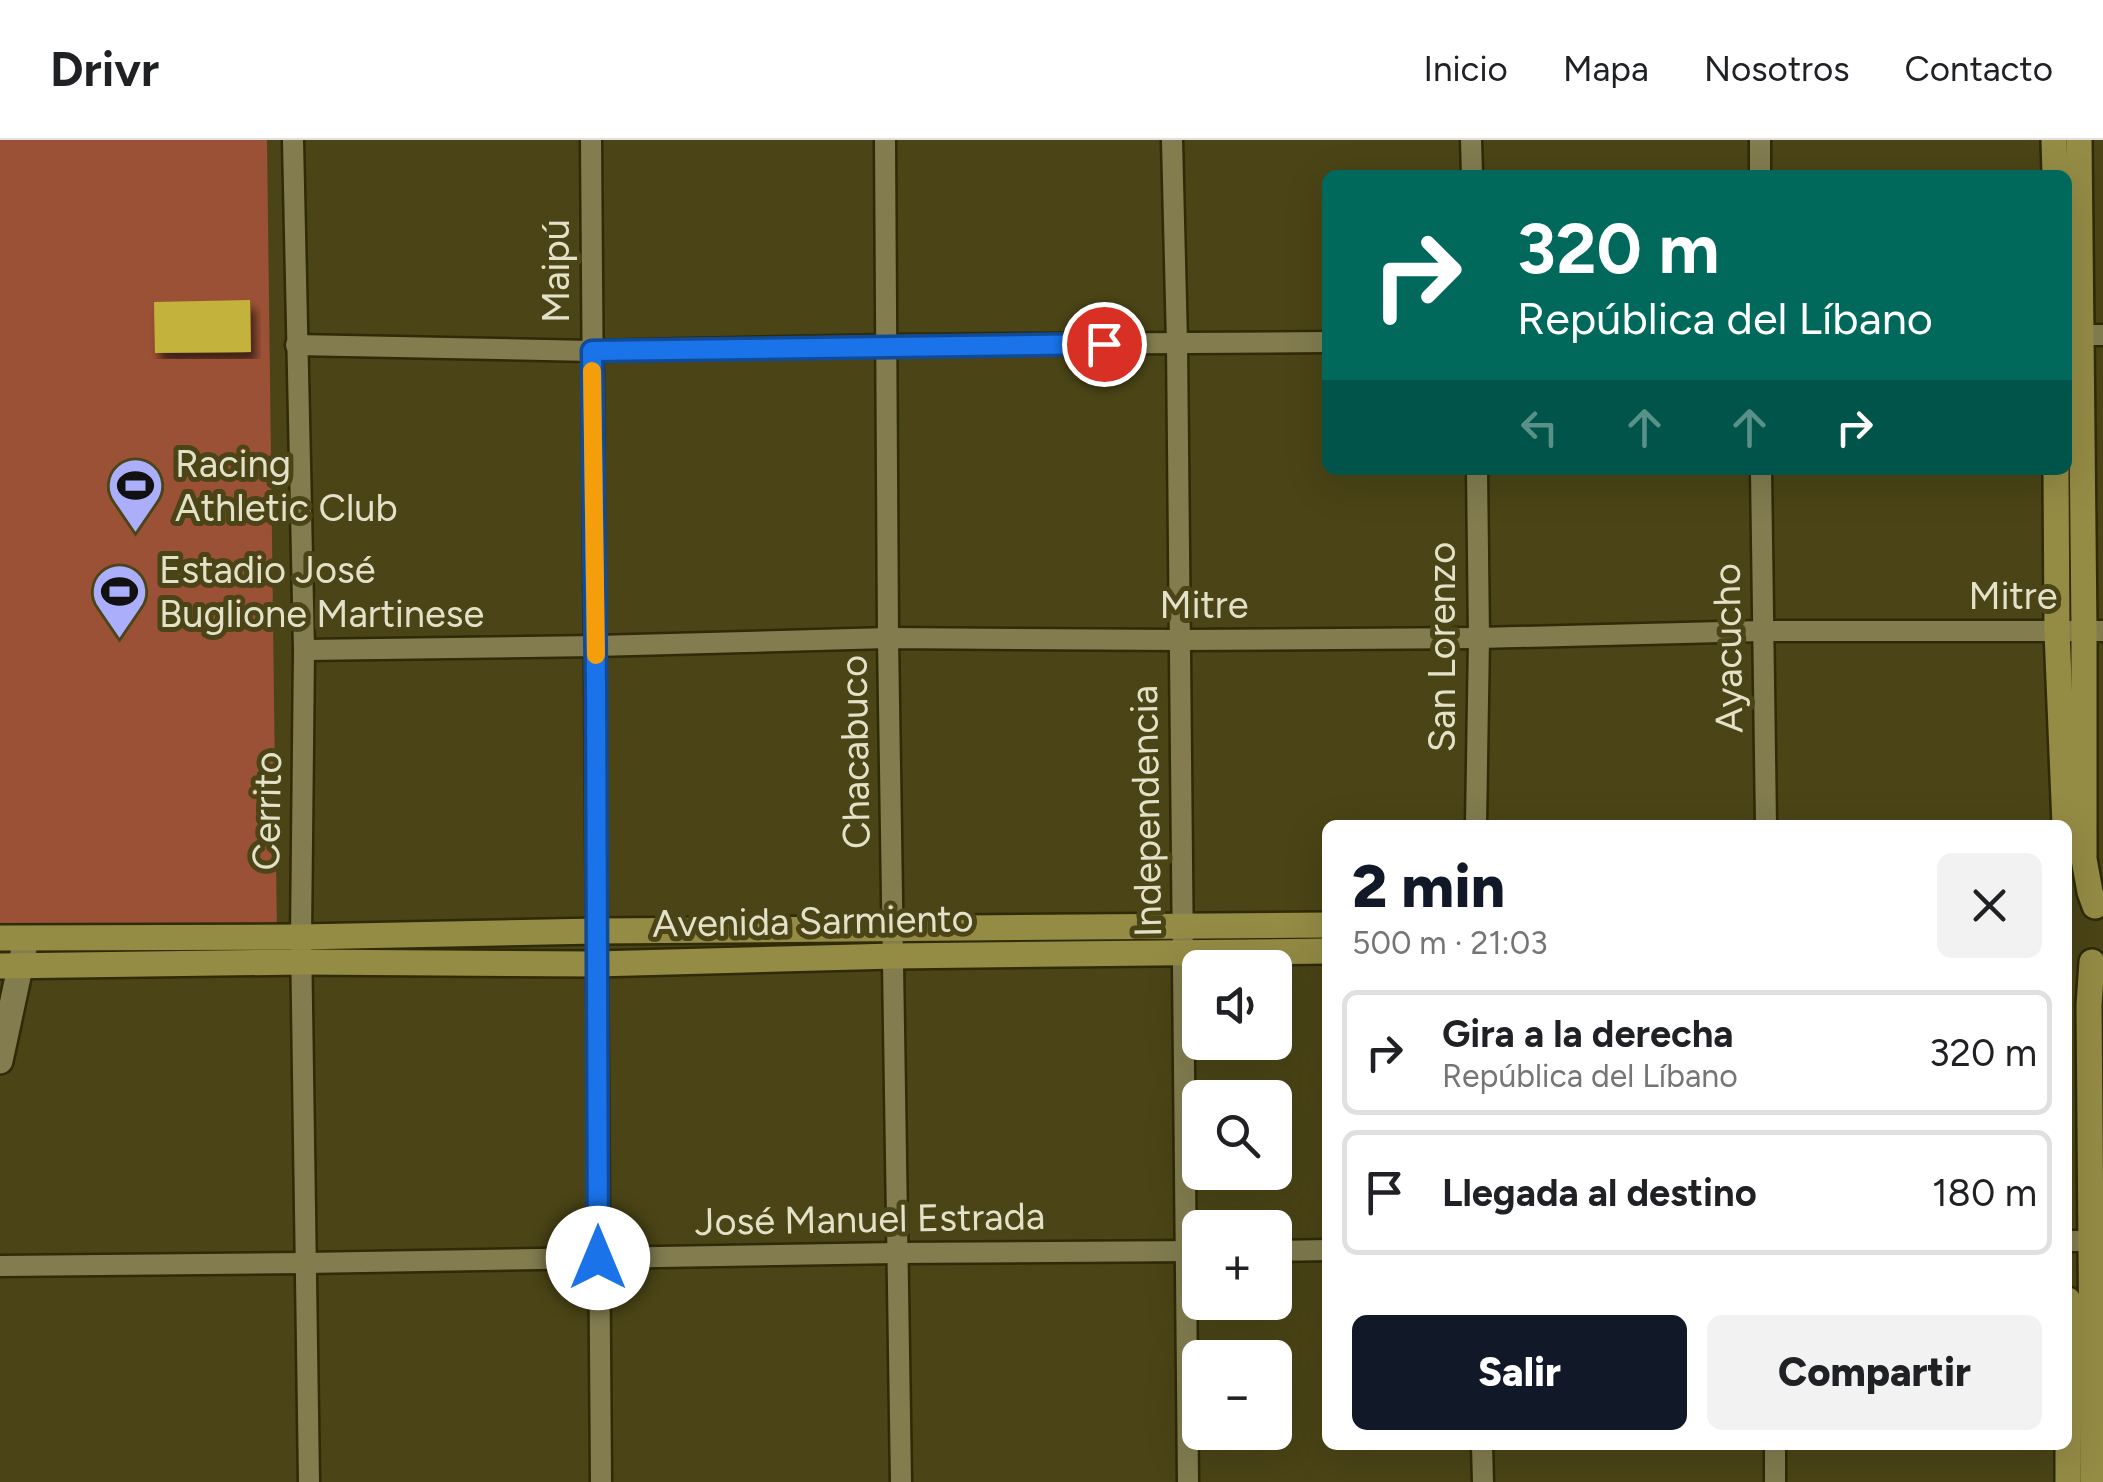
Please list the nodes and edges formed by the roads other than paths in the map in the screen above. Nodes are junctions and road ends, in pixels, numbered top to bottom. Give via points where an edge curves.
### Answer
1 (293, 140) edge
2 (590, 140) edge
3 (885, 140) edge
4 (1172, 140) edge
5 (1472, 140) edge
6 (1760, 140) edge
7 (2054, 140) edge
8 (2080, 140) edge
9 (1472, 170) edge
10 (1760, 170) edge
11 (2054, 170) edge
12 (2084, 335) edge
13 (1322, 342) edge
14 (1177, 343) junction
15 (296, 345) junction
16 (886, 345) junction
17 (592, 351) junction
18 (1477, 475) edge
19 (1761, 475) edge
20 (2056, 475) edge
21 (1762, 630) junction
22 (2094, 631) edge
23 (2057, 632) junction
24 (888, 638) junction
25 (1479, 638) junction
26 (1179, 640) junction
27 (596, 646) junction
28 (304, 650) junction
29 (1476, 820) edge
30 (1766, 820) edge
31 (2065, 820) edge
32 (2072, 902) edge
33 (2099, 910) edge
34 (1322, 925) edge
35 (1183, 926) junction
36 (894, 928) junction
37 (597, 931) junction
38 (0, 938) edge
39 (27, 938) junction
40 (301, 950) junction
41 (1183, 950) edge
42 (1292, 951) edge
43 (1322, 951) edge
44 (1182, 952) edge
45 (894, 956) junction
46 (2088, 959) edge
47 (596, 964) junction
48 (10, 965) edge
49 (1186, 1060) edge
50 (0, 1061) edge
51 (1191, 1210) edge
52 (2087, 1241) edge
53 (1322, 1250) edge
54 (1292, 1251) edge
55 (897, 1252) junction
56 (1182, 1252) edge
57 (598, 1258) junction
58 (305, 1264) junction
59 (0, 1266) edge
60 (1191, 1320) edge
61 (1482, 1450) edge
62 (1775, 1450) edge
63 (2068, 1450) edge
64 (310, 1482) edge
65 (602, 1482) edge
66 (901, 1482) edge
67 (1188, 1482) edge
68 (1483, 1482) edge
69 (1775, 1482) edge
70 (2068, 1482) edge
71 (2093, 1482) edge

1 - 15 street, Cerrito
2 - 17 street, Maipú
3 - 16 street, Chacabuco
4 - 14 street, Independencia
5 - 9 street
6 - 10 street
7 - 11 main road
8 - 12 main road
12 - 22 main road
13 - 14 street
14 - 16 street
14 - 26 street, Independencia
15 - 17 street
15 - 28 street, Cerrito
16 - 17 street
16 - 24 street, Chacabuco
17 - 27 street, Maipú
18 - 25 street, San Lorenzo
19 - 21 street, Ayacucho
20 - 23 main road
21 - 23 street, Mitre
21 - 25 street, Mitre
21 - 30 street, Ayacucho
22 - 23 street, Mitre
22 - 33 main road via 2084,859
23 - 31 main road
24 - 26 street, Mitre
24 - 27 street, Mitre
24 - 36 street, Chacabuco
25 - 26 street, Mitre
25 - 29 street, San Lorenzo
26 - 35 street, Independencia
27 - 28 street, Mitre
27 - 37 street, Maipú
28 - 40 street, Cerrito
32 - 33 main road
34 - 35 main road, Avenida Sarmiento
35 - 36 main road, Avenida Sarmiento
35 - 41 street, Independencia
36 - 37 main road, Avenida Sarmiento
36 - 45 street, Chacabuco
37 - 40 main road, Avenida Sarmiento
37 - 47 street, Maipú
38 - 39 main road, Avenida Sarmiento
39 - 40 main road, Avenida Sarmiento
39 - 48 street
40 - 47 main road, Avenida Sarmiento
40 - 48 main road, Avenida Sarmiento
40 - 58 street, Cerrito
42 - 43 main road, Avenida Sarmiento
44 - 45 main road, Avenida Sarmiento
45 - 47 main road, Avenida Sarmiento
45 - 55 street, Chacabuco
46 - 52 main road
47 - 57 street, Maipú
48 - 50 street
49 - 51 street, Independencia
52 - 71 main road
53 - 54 street
55 - 56 street, José Manuel Estrada
55 - 57 street, José Manuel Estrada
55 - 66 street, Chacabuco
57 - 58 street, José Manuel Estrada
57 - 65 street, Maipú
58 - 59 street, José Manuel Estrada
58 - 64 street, Cerrito
60 - 67 street, Independencia
61 - 68 street
62 - 69 street
63 - 70 main road

